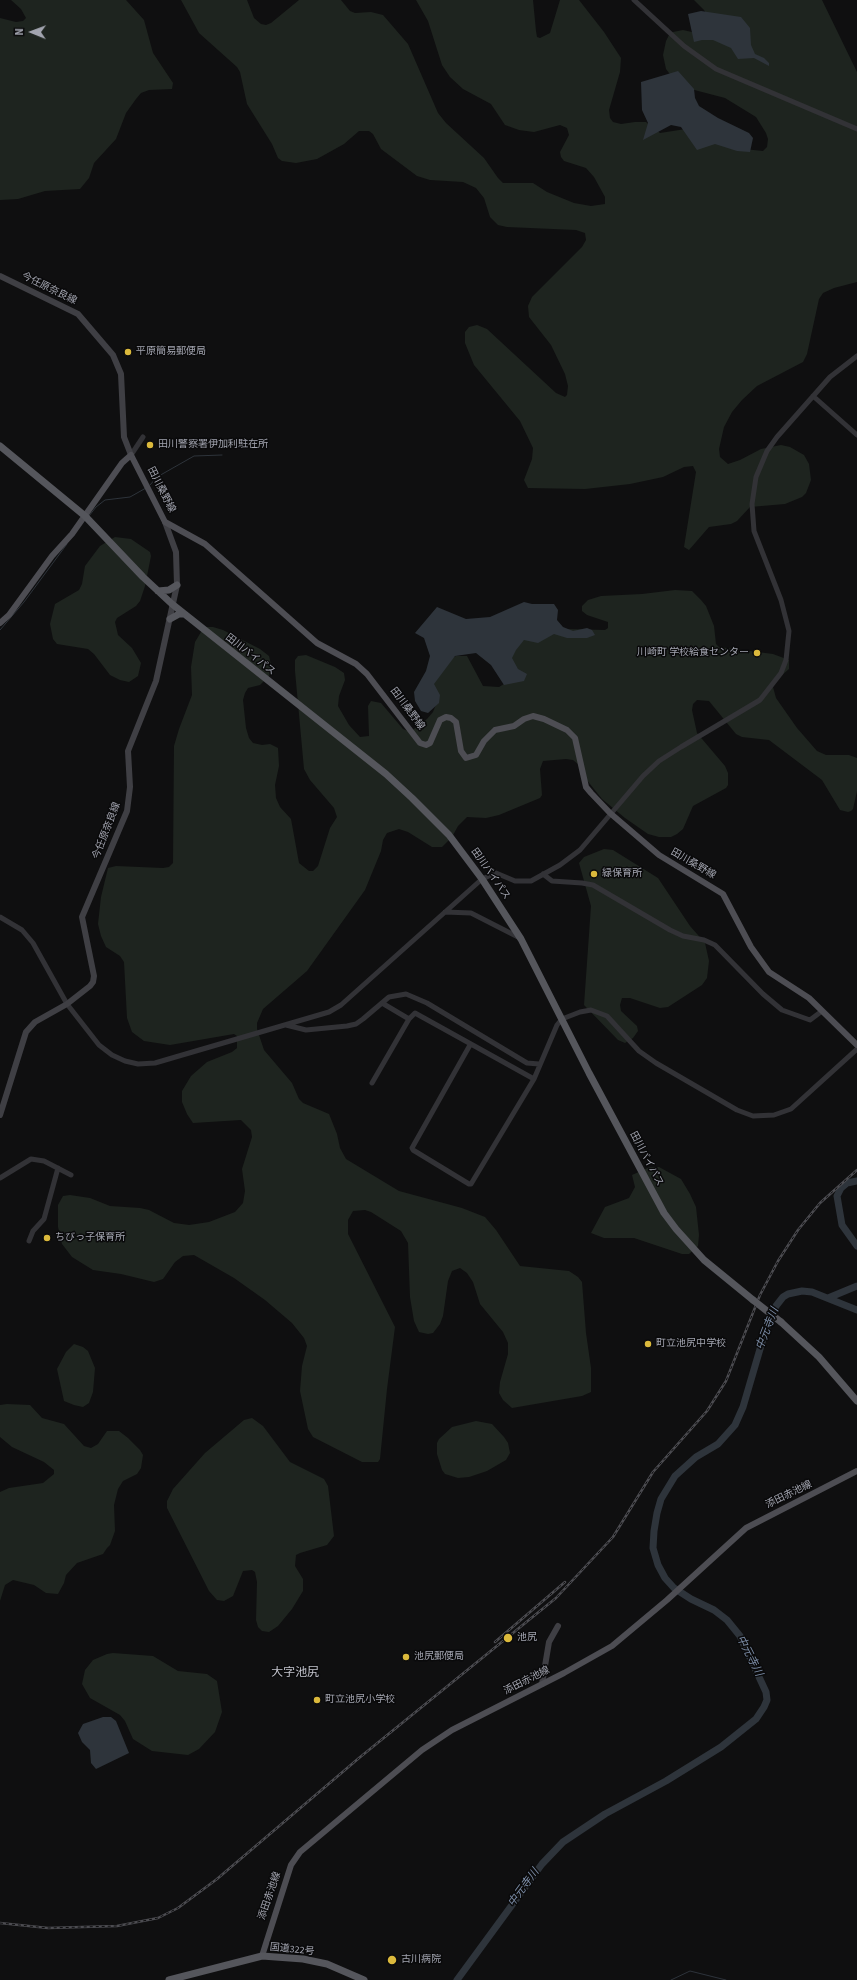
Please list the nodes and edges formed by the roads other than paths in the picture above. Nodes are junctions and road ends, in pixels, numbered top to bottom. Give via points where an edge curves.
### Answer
1 (634, 0) edge
2 (857, 129) edge
3 (0, 276) edge
4 (857, 356) edge
5 (813, 396) junction
6 (857, 435) edge
7 (143, 437) dead end
8 (0, 446) edge
9 (131, 455) junction
10 (85, 516) junction
11 (165, 522) junction
12 (177, 585) junction
13 (158, 591) junction
14 (172, 604) junction
15 (184, 614) junction
16 (170, 619) junction
17 (0, 623) edge
18 (610, 814) junction
19 (543, 874) junction
20 (482, 879) junction
21 (444, 912) junction
22 (0, 917) edge
23 (521, 939) junction
24 (382, 1003) junction
25 (67, 1004) junction
26 (822, 1011) junction
27 (409, 1019) junction
28 (562, 1019) junction
29 (286, 1025) junction
30 (470, 1045) junction
31 (857, 1045) edge
32 (857, 1049) edge
33 (539, 1064) junction
34 (534, 1079) junction
35 (372, 1082) dead end
36 (0, 1115) edge
37 (58, 1168) junction
38 (71, 1175) dead end
39 (0, 1178) edge
40 (29, 1241) dead end
41 (857, 1401) edge
42 (857, 1470) edge
43 (558, 1626) dead end
44 (542, 1684) junction
45 (262, 1956) junction
46 (185, 1978) edge
47 (170, 1980) edge
48 (364, 1980) edge

1 - 2 street via 684,46 716,69
3 - 9 main road, 今任原奈良線 via 78,314 113,355 121,374 124,437
4 - 5 street via 830,377
5 - 6 street
5 - 18 street via 767,451 753,491 754,531 788,625 788,644 781,673 760,700 659,761
7 - 9 street
8 - 10 highway, 田川バイパス
9 - 10 main road via 122,463
9 - 11 main road, 田川桑野線
10 - 13 highway, 田川バイパス
10 - 17 main road via 9,615
11 - 12 main road, 今任原奈良線 via 176,552
11 - 18 main road, 田川桑野線 via 205,544 317,643 356,664 367,674 420,743 430,743 440,720 446,717 456,722 461,751 466,758 476,755 484,740 495,730 514,726 533,716 567,730 575,738 586,788
12 - 13 highway via 169,590
12 - 14 main road, 今任原奈良線
13 - 14 highway, 田川バイパス
14 - 15 highway, 田川バイパス
14 - 16 main road, 今任原奈良線
15 - 16 highway
15 - 20 highway, 田川バイパス via 386,774 449,835
16 - 25 main road, 今任原奈良線 via 156,681 128,751 130,787 127,811 82,917 93,982
18 - 19 street via 573,857
18 - 26 main road, 田川桑野線 via 659,855 723,894 751,947 769,972 809,998
19 - 20 street via 525,882 515,881 496,873
19 - 26 street via 552,881 593,886 670,930 715,945 782,1010 810,1020
20 - 21 street
20 - 23 highway, 田川バイパス
21 - 23 street via 471,912
21 - 29 street via 341,1005 329,1012
22 - 25 street via 22,930 33,943
23 - 28 highway, 田川バイパス
24 - 27 street
24 - 29 street via 356,1024 306,1030
24 - 33 street via 397,994 415,997 527,1063
25 - 29 street via 99,1045 112,1055 138,1064 174,1058
25 - 36 main road, 今任原奈良線 via 35,1022 26,1032
26 - 31 main road, 田川桑野線
27 - 30 street via 415,1013
27 - 35 street
28 - 32 street via 591,1010 600,1012 607,1016 639,1051 656,1063 737,1110 753,1116 774,1115 791,1109
28 - 33 street
28 - 41 highway, 田川バイパス, bridge via 664,1213 690,1245 721,1274 781,1322 819,1357
30 - 34 street
30 - 34 street via 412,1148 466,1184 471,1184
33 - 34 street
37 - 38 street
37 - 39 street via 40,1160 31,1160
37 - 40 street via 44,1219 33,1231
42 - 44 main road, 添田赤池線 via 746,1528 612,1646
43 - 44 main road via 549,1642
44 - 45 main road, 添田赤池線 via 435,1740 300,1852 291,1865
45 - 46 highway, 国道322号
45 - 48 highway, 国道322号 via 303,1959 327,1964
46 - 47 highway, 国道322号

